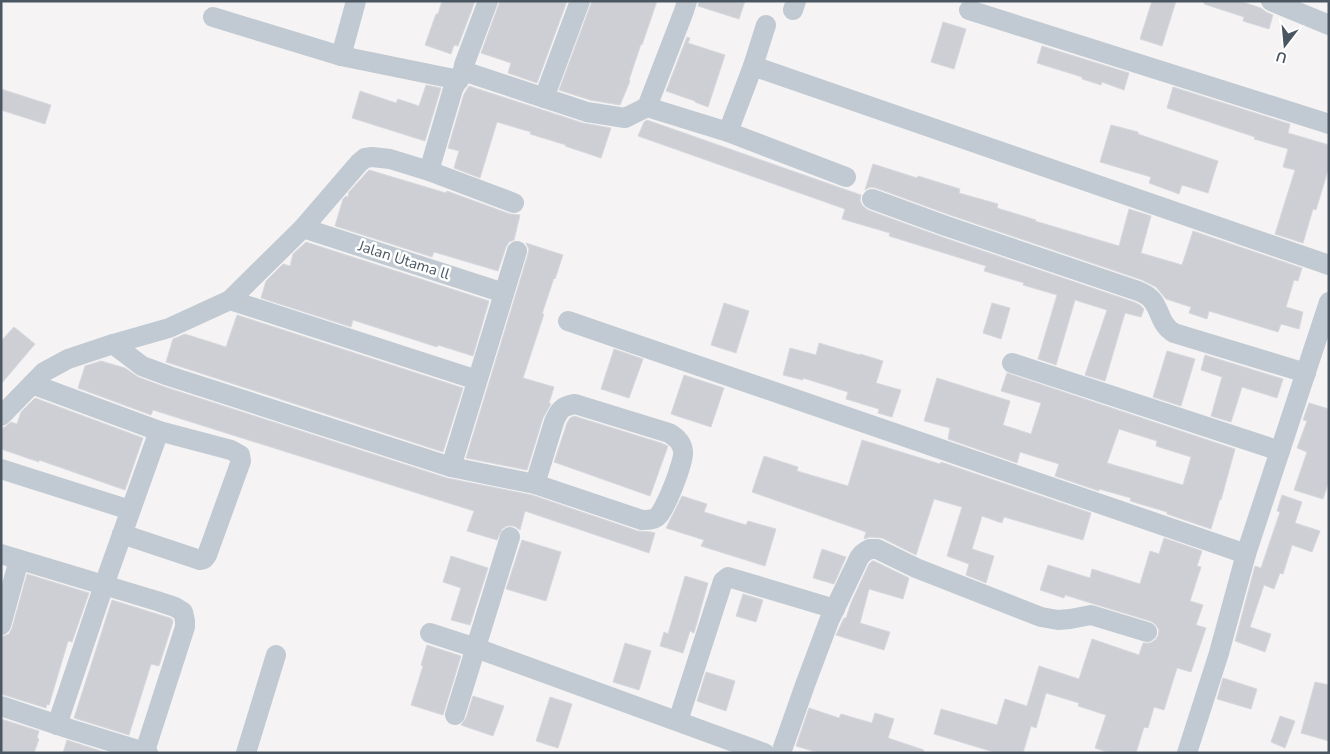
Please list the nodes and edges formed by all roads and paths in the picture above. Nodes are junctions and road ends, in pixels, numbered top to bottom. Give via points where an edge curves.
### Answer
1 (356, 1) edge
2 (488, 1) edge
3 (580, 1) edge
4 (687, 1) edge
5 (1271, 1) edge
6 (969, 10) dead end
7 (213, 17) dead end
8 (766, 25) dead end
9 (1329, 25) edge
10 (340, 56) junction
11 (753, 66) junction
12 (461, 76) junction
13 (544, 98) junction
14 (647, 107) junction
15 (1329, 124) edge
16 (728, 132) junction
17 (428, 172) junction
18 (846, 177) dead end
19 (872, 199) dead end
20 (514, 203) dead end
21 (303, 228) junction
22 (517, 251) dead end
23 (1329, 265) edge
24 (504, 293) junction
25 (230, 300) junction
26 (1329, 302) edge
27 (568, 321) dead end
28 (113, 344) junction
29 (1012, 364) dead end
30 (1306, 373) junction
31 (477, 380) junction
32 (32, 384) junction
33 (1, 416) edge
34 (159, 431) junction
35 (1280, 452) junction
36 (451, 467) junction
37 (1, 469) edge
38 (535, 484) junction
39 (130, 510) junction
40 (122, 534) junction
41 (510, 537) dead end
42 (1246, 554) junction
43 (10, 557) edge
44 (104, 585) junction
45 (835, 609) junction
46 (1, 625) edge
47 (430, 632) dead end
48 (1147, 632) dead end
49 (476, 648) junction
50 (276, 655) dead end
51 (1, 706) edge
52 (455, 715) dead end
53 (678, 721) junction
54 (57, 724) junction
55 (147, 752) edge
56 (246, 753) edge
57 (764, 753) edge
58 (781, 753) edge
59 (1187, 753) edge

1 - 10 street
2 - 12 street
3 - 13 street
4 - 14 street
5 - 9 street
6 - 15 street
7 - 10 street
8 - 11 street
10 - 12 street
11 - 16 street
11 - 23 street
12 - 13 street
12 - 17 street via 453,89
13 - 14 street via 586,112 625,118
14 - 16 street
16 - 18 street
17 - 20 street
17 - 21 street via 390,159 365,158
19 - 30 street via 1138,291 1153,300 1167,329 1174,333
21 - 24 street, Jalan Utama ll
21 - 25 street
22 - 24 street
24 - 31 street
25 - 28 street via 169,328
25 - 31 street
26 - 30 street
27 - 42 street
28 - 32 street via 68,359 44,372
28 - 36 street via 142,366
29 - 35 street
30 - 35 street
31 - 36 street
32 - 33 street
32 - 34 street
34 - 39 street
34 - 40 street via 231,450 240,456 211,546 204,559 200,560
35 - 42 street
36 - 38 street
37 - 39 street
38 - 38 street via 557,413 564,406 575,404 668,433 680,442 683,450 681,466 662,513 653,520 642,520
39 - 40 street
40 - 44 street
41 - 49 street
42 - 59 street via 1220,653
43 - 44 street
43 - 46 street
44 - 54 street
44 - 55 street via 175,607 185,615 185,627
45 - 48 street via 862,554 870,549 1041,617 1064,620 1091,615
45 - 53 street via 728,577 723,581
45 - 58 street
47 - 49 street
49 - 52 street
49 - 53 street
50 - 56 street
51 - 54 street
53 - 57 street
54 - 55 street

